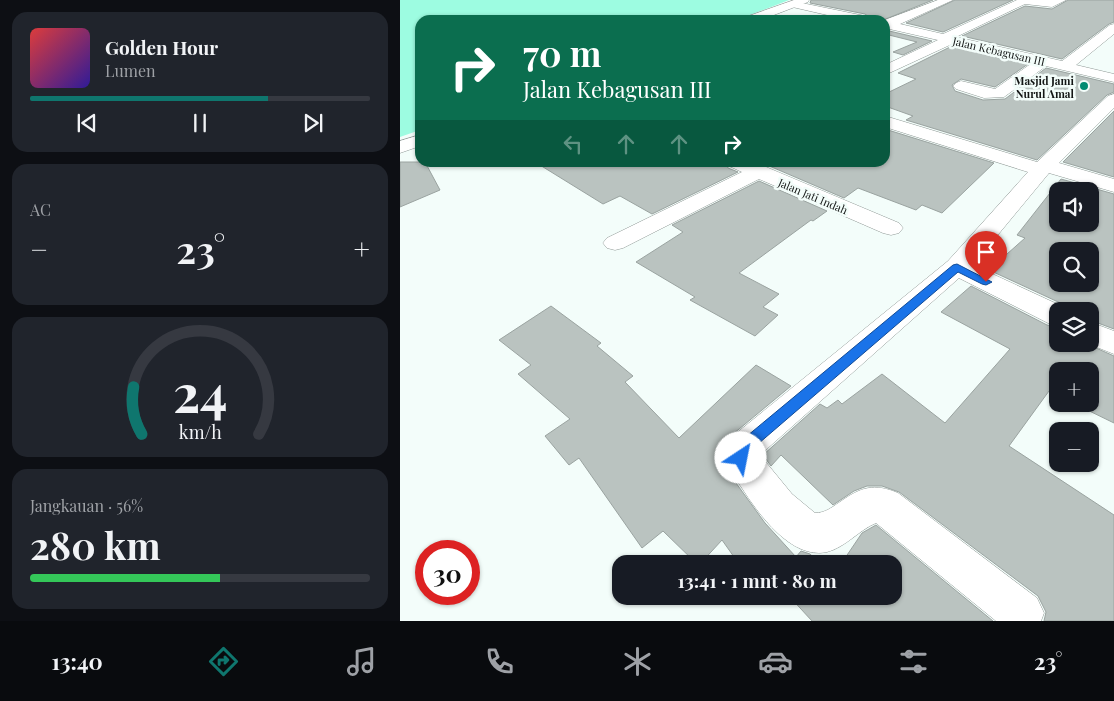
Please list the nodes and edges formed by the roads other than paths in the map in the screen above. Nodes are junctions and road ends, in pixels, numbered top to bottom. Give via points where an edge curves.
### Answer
1 (804, 0) edge
2 (948, 0) edge
3 (1062, 0) edge
4 (1024, 1) edge
5 (792, 4) junction
6 (763, 15) edge
7 (842, 15) edge
8 (890, 22) edge
9 (890, 25) edge
10 (1114, 28) edge
11 (947, 39) junction
12 (1043, 62) junction
13 (1064, 67) junction
14 (890, 68) edge
15 (1114, 78) edge
16 (961, 86) dead end
17 (1110, 107) edge
18 (890, 122) edge
19 (415, 142) edge
20 (400, 147) edge
21 (747, 167) edge
22 (1043, 168) junction
23 (758, 172) junction
24 (1114, 186) edge
25 (891, 228) dead end
26 (615, 243) dead end
27 (957, 267) junction
28 (1049, 312) edge
29 (1099, 336) edge
30 (1114, 343) edge
31 (1018, 621) edge

1 - 5 street
2 - 8 street
3 - 4 street via 1052,4
4 - 11 street
5 - 6 street
5 - 7 street
9 - 11 street, Jalan Kebagusan III
10 - 13 street
11 - 12 street, Jalan Kebagusan III
11 - 14 street
12 - 13 street, Jalan Kebagusan III
12 - 16 street via 998,94
13 - 15 street, Jalan Kebagusan III
17 - 22 street
18 - 22 street
19 - 20 street
21 - 23 street, Jalan Jati Indah
22 - 24 street
22 - 27 street
23 - 25 street, Jalan Jati Indah
23 - 26 street
27 - 28 street
27 - 31 street via 746,445 740,452 741,458 790,522 809,533 826,532 873,504 885,506 1022,613
29 - 30 street

